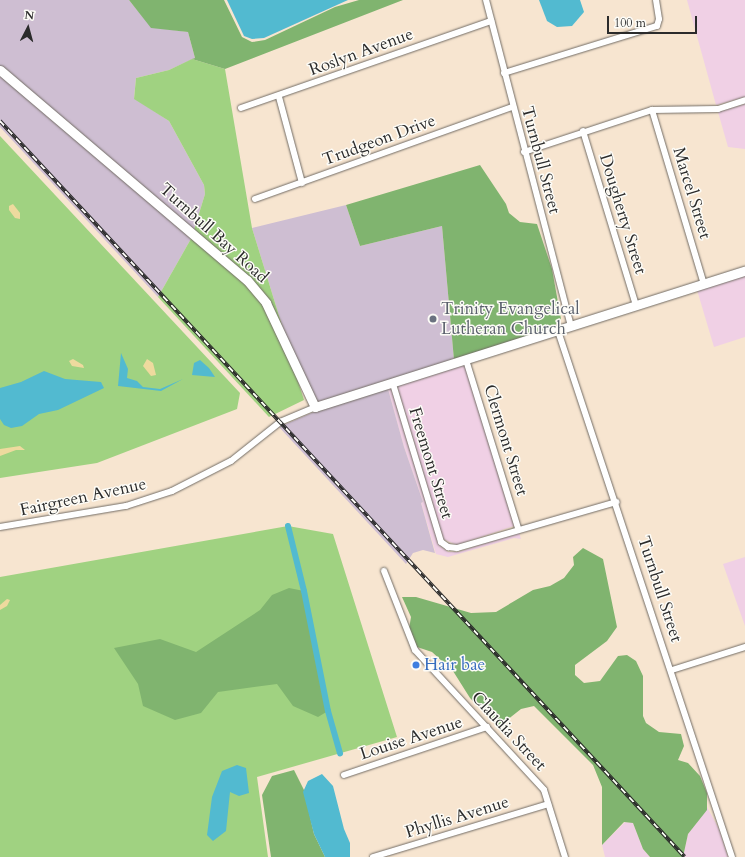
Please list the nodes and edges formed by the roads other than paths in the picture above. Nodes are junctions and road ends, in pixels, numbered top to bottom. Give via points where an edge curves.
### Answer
1 (486, 0) edge
2 (656, 0) edge
3 (491, 21) junction
4 (0, 70) edge
5 (504, 73) junction
6 (279, 96) junction
7 (745, 100) edge
8 (512, 107) junction
9 (241, 108) dead end
10 (652, 110) junction
11 (583, 131) junction
12 (524, 152) junction
13 (302, 183) junction
14 (255, 199) dead end
15 (745, 270) edge
16 (704, 284) junction
17 (636, 306) junction
18 (571, 327) junction
19 (558, 331) junction
20 (466, 360) junction
21 (393, 384) junction
22 (315, 407) junction
23 (616, 502) junction
24 (0, 527) edge
25 (518, 528) junction
26 (384, 571) dead end
27 (745, 647) edge
28 (672, 670) junction
29 (487, 727) junction
30 (344, 775) dead end
31 (548, 804) junction
32 (373, 857) edge
33 (566, 857) edge
34 (732, 857) edge

1 - 3 street, Turnbull Street
2 - 5 street via 660,19 657,26
3 - 5 street, Turnbull Street
3 - 6 street, Roslyn Avenue
4 - 22 street, Turnbull Bay Road via 247,280 266,303
5 - 8 street, Turnbull Street
6 - 9 street, Roslyn Avenue
6 - 13 street
7 - 10 street via 718,109
8 - 12 street, Turnbull Street
8 - 13 street, Trudgeon Drive
10 - 11 street
10 - 16 street, Marcel Street
11 - 12 street
11 - 17 street, Dougherty Street
12 - 18 street, Turnbull Street
13 - 14 street, Trudgeon Drive
15 - 16 street
16 - 17 street
17 - 18 street
18 - 19 street
19 - 20 street
19 - 23 street, Turnbull Street
20 - 21 street
20 - 25 street, Clermont Street
21 - 22 street
21 - 25 street, Freemont Street via 441,542 448,547 457,548
22 - 24 street, Fairgreen Avenue via 280,422 230,462 172,491 126,506
23 - 25 street
23 - 28 street, Turnbull Street
26 - 29 street, Claudia Street via 415,650
27 - 28 street
28 - 34 street, Turnbull Street
29 - 30 street, Louise Avenue
29 - 31 street, Claudia Street via 544,790
31 - 32 street, Phyllis Avenue
31 - 33 street, Claudia Street

